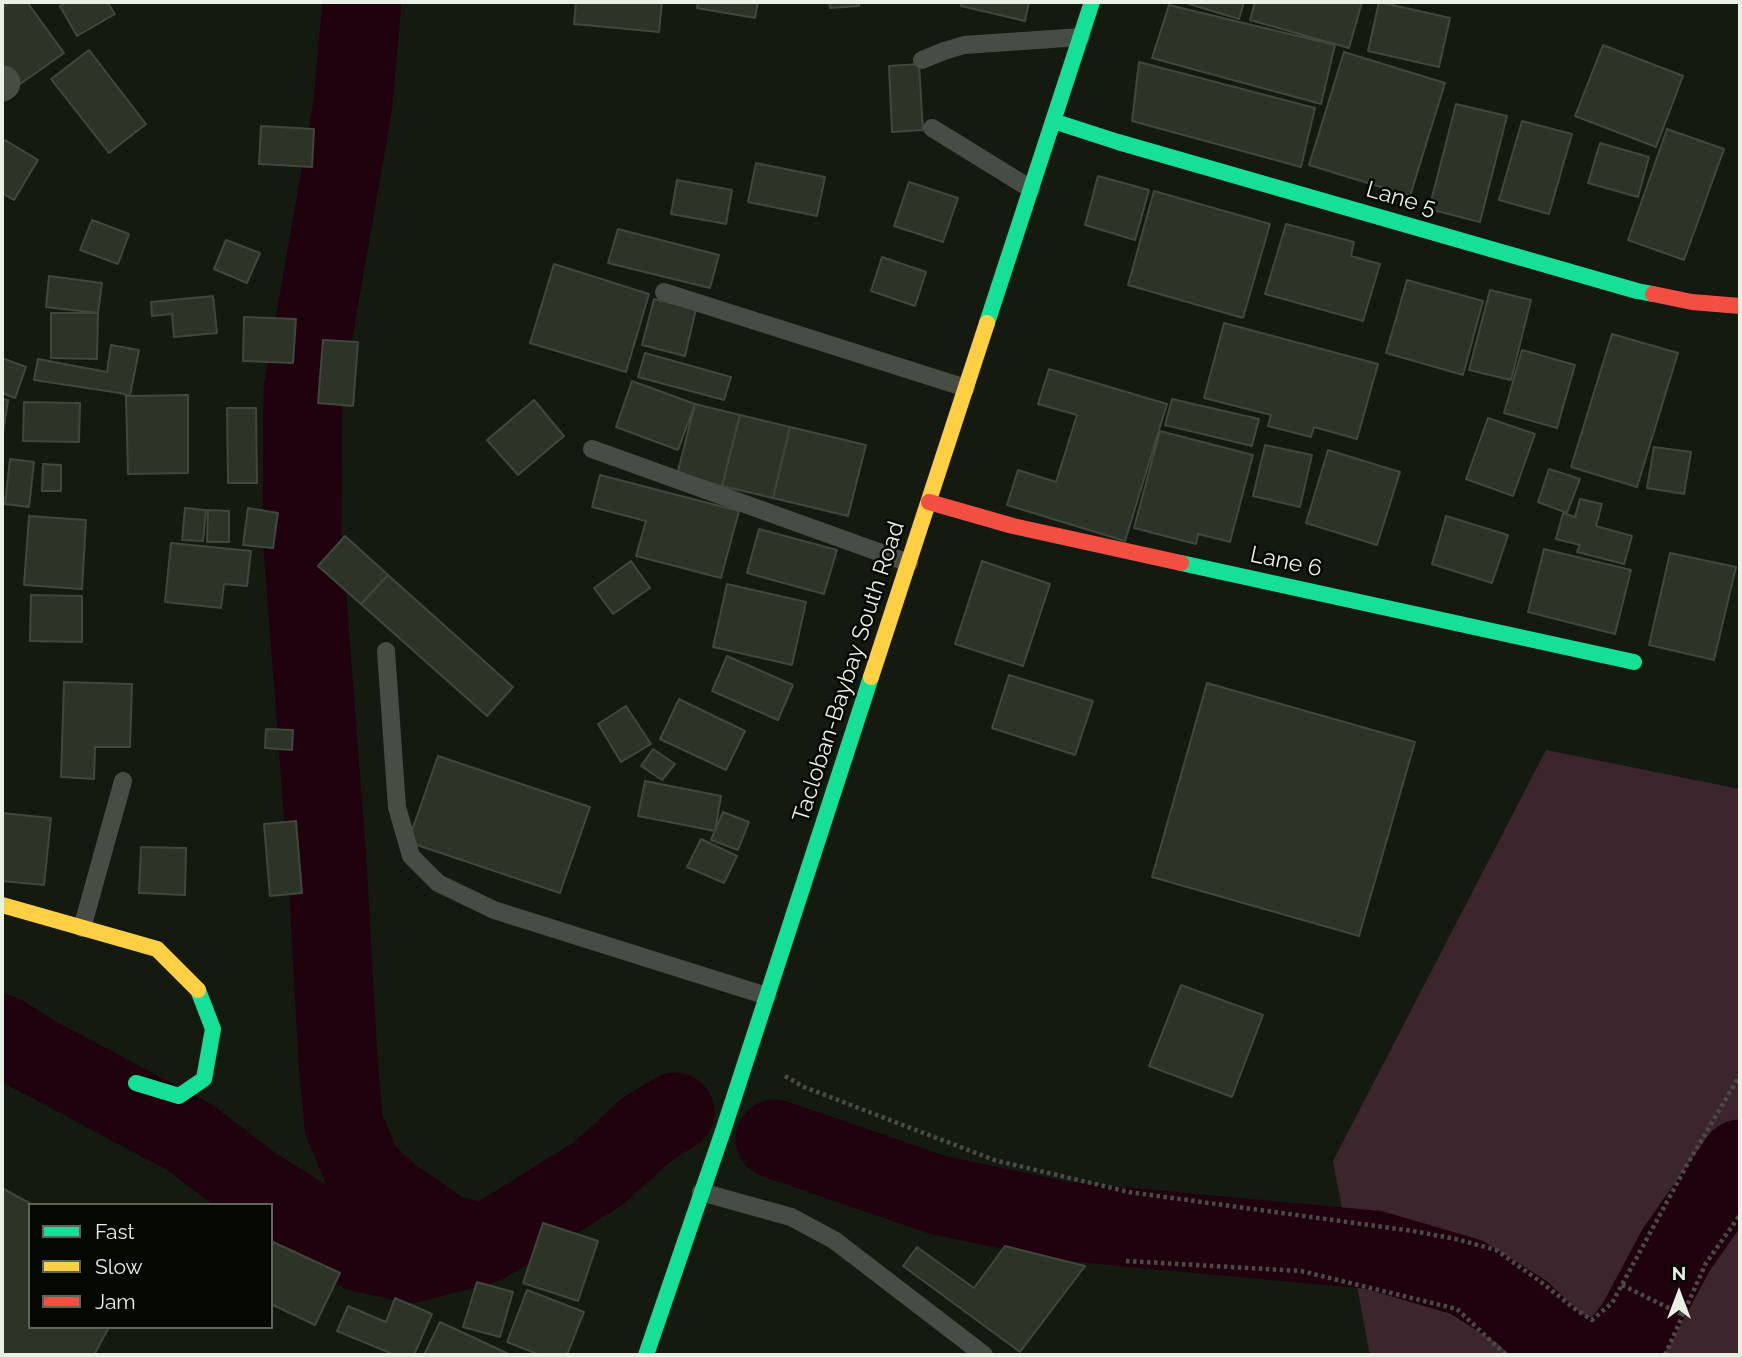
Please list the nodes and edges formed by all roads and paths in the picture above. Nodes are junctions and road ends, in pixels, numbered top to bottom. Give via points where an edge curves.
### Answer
1 (1092, 2) edge
2 (1081, 37) junction
3 (922, 60) dead end
4 (1053, 121) junction
5 (932, 128) dead end
6 (1031, 189) junction
7 (664, 292) dead end
8 (1740, 306) edge
9 (966, 388) junction
10 (593, 449) dead end
11 (929, 502) junction
12 (909, 563) junction
13 (386, 651) dead end
14 (1634, 662) dead end
15 (123, 781) dead end
16 (2, 905) edge
17 (82, 928) junction
18 (767, 996) junction
19 (747, 1055) junction
20 (1740, 1074) edge
21 (136, 1083) dead end
22 (701, 1192) junction
23 (1740, 1215) edge
24 (1126, 1261) dead end
25 (1624, 1285) junction
26 (1681, 1315) junction
27 (646, 1355) edge
28 (984, 1355) edge
29 (1506, 1355) edge
30 (1665, 1355) edge

1 - 2 street, Tacloban-Baybay South Road
2 - 3 lane via 964,46
2 - 4 street, Tacloban-Baybay South Road
4 - 6 street, Tacloban-Baybay South Road
4 - 8 street, Lane 5 via 1637,291
5 - 6 lane
6 - 9 street, Tacloban-Baybay South Road
7 - 9 lane
9 - 11 street, Tacloban-Baybay South Road
10 - 12 lane
11 - 12 street, Tacloban-Baybay South Road
11 - 14 street, Lane 6 via 1013,526
12 - 18 street, Tacloban-Baybay South Road
13 - 18 lane via 397,807 411,856 438,883 494,910
15 - 17 lane
16 - 17 street
17 - 21 street via 157,949 198,989 214,1029 204,1079 179,1096
18 - 19 street, Tacloban-Baybay South Road
19 - 22 street, Tacloban-Baybay South Road
19 - 25 path via 804,1087 994,1160 1129,1192 1413,1231 1496,1250 1592,1320
20 - 25 path
22 - 27 street, Tacloban-Baybay South Road
22 - 28 lane via 791,1217 834,1240
23 - 26 path via 1706,1263
24 - 29 path via 1301,1272 1457,1309
25 - 26 path
26 - 30 path

